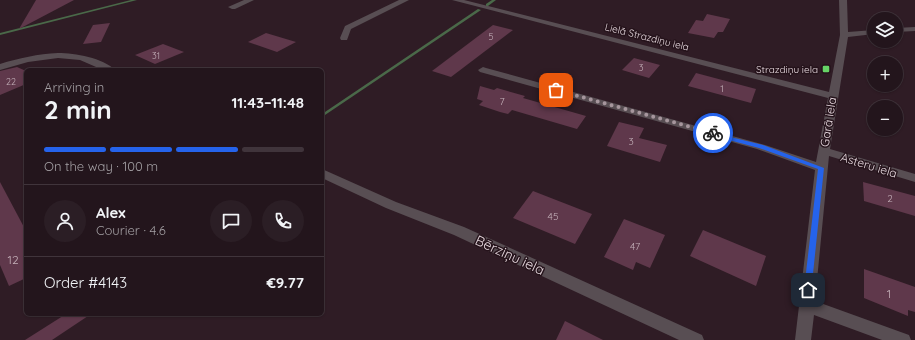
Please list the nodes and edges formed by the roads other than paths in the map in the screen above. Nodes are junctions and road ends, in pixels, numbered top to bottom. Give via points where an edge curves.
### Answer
1 (250, 0) edge
2 (405, 0) edge
3 (456, 0) edge
4 (843, 0) edge
5 (232, 7) dead end
6 (915, 29) edge
7 (903, 30) edge
8 (867, 33) edge
9 (844, 35) junction
10 (344, 38) dead end
11 (0, 67) edge
12 (105, 68) edge
13 (483, 70) dead end
14 (832, 96) junction
15 (824, 151) junction
16 (821, 168) junction
17 (324, 175) edge
18 (915, 178) edge
19 (806, 305) junction
20 (696, 340) edge
21 (803, 340) edge
22 (903, 340) edge

1 - 5 street
2 - 10 street via 348,28
3 - 14 street, Lielā Strazdiņu iela
4 - 9 street, Garā iela
6 - 7 street
8 - 9 street
9 - 14 street, Garā iela
11 - 12 street via 27,59 58,56 77,57
13 - 16 street via 761,147
14 - 15 street, Garā iela
15 - 16 street, Garā iela
15 - 18 street, Asteru iela
16 - 19 street, Garā iela
17 - 20 street, Bērziņu iela via 391,205 459,231
19 - 21 street, Garā iela
19 - 22 street

